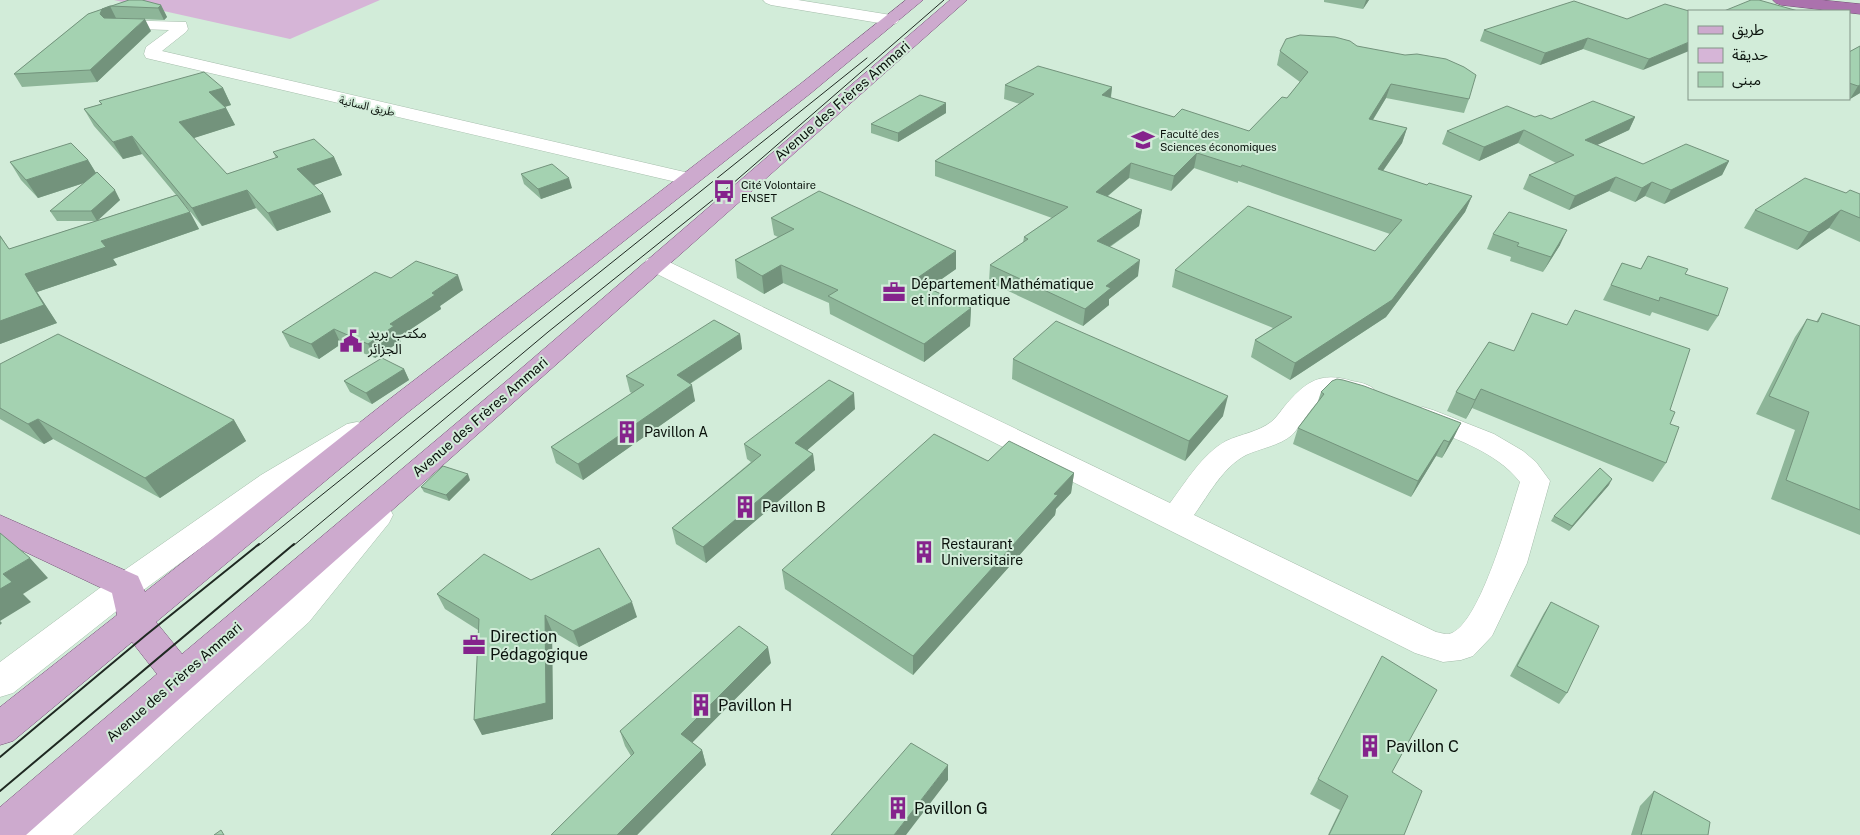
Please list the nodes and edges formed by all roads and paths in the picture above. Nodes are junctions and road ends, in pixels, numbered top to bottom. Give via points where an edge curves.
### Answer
1 (771, 0) edge
2 (916, 0) edge
3 (959, 0) edge
4 (1781, 0) edge
5 (1860, 9) edge
6 (891, 20) junction
7 (116, 25) edge
8 (689, 179) junction
9 (655, 264) junction
10 (397, 407) junction
11 (409, 478) junction
12 (1174, 520) junction
13 (0, 527) edge
14 (126, 586) junction
15 (135, 621) junction
16 (180, 677) junction
17 (0, 682) edge
18 (0, 729) edge
19 (0, 832) edge
20 (44, 835) edge

1 - 6 street
2 - 6 main road, Avenue des Frères Ammari
3 - 9 main road, Avenue des Frères Ammari
4 - 5 highway
6 - 8 main road, Avenue des Frères Ammari
7 - 8 street, طريق السانية via 182,26 152,54
8 - 10 main road, Avenue des Frères Ammari
9 - 11 main road, Avenue des Frères Ammari
9 - 12 street
10 - 14 street via 271,482
10 - 15 main road, Avenue des Frères Ammari
11 - 16 main road, Avenue des Frères Ammari
11 - 20 street via 297,612
12 - 12 street via 1228,453 1282,428 1312,392 1320,386 1334,384 1475,436 1513,458 1535,481 1511,563 1480,626 1461,646 1442,648 1426,643
13 - 14 main road
14 - 15 main road
14 - 17 street
15 - 16 main road
15 - 18 main road, Avenue des Frères Ammari
16 - 19 main road, Avenue des Frères Ammari

